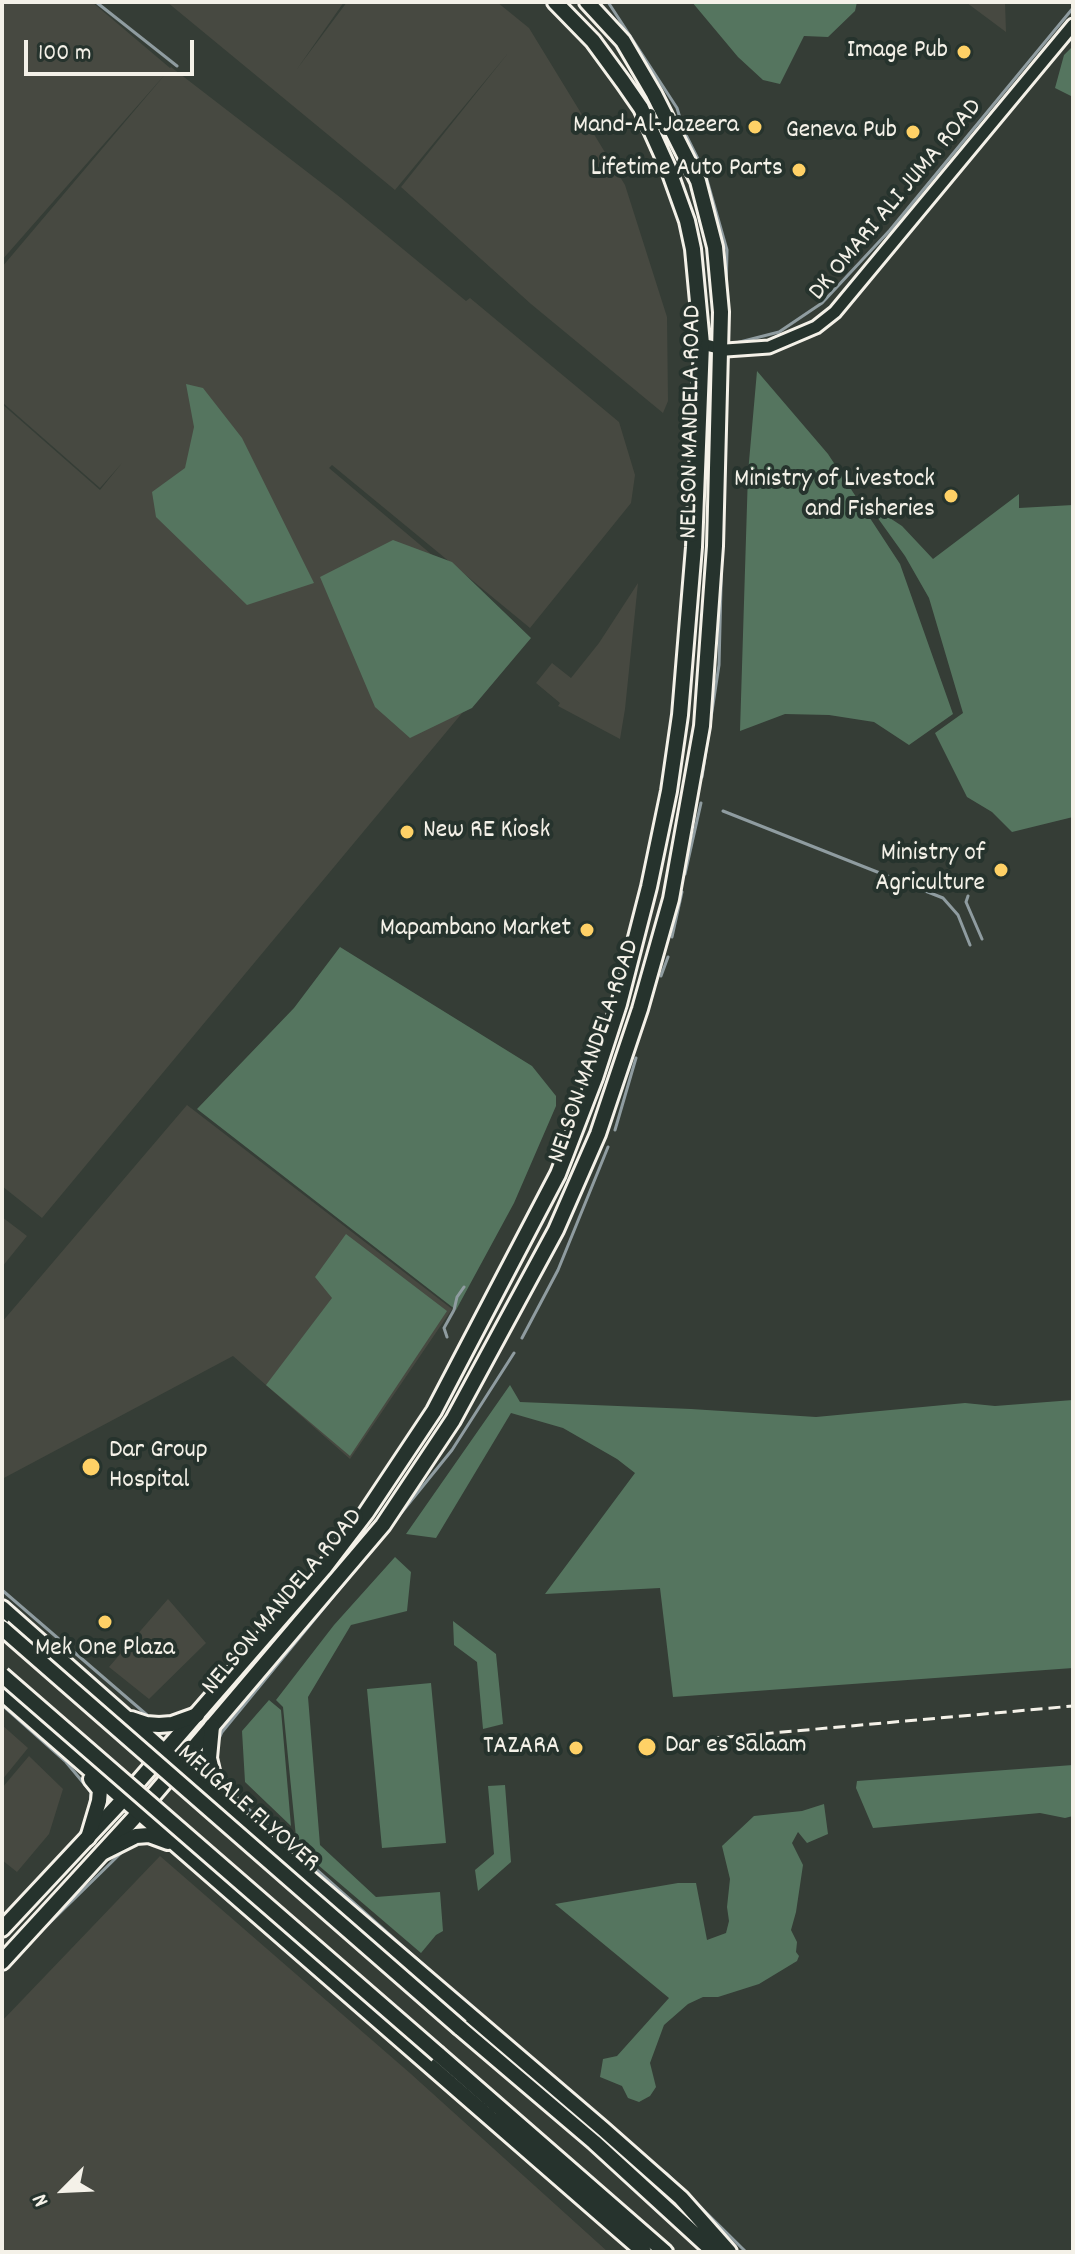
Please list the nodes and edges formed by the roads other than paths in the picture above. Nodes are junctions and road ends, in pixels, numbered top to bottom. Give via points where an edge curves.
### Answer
1 (555, 2) edge
2 (587, 2) edge
3 (1073, 25) edge
4 (702, 344) junction
5 (721, 350) junction
6 (2, 1608) edge
7 (2, 1628) edge
8 (2, 1675) edge
9 (2, 1693) edge
10 (197, 1715) junction
11 (124, 1716) junction
12 (212, 1726) junction
13 (57, 1741) junction
14 (164, 1751) junction
15 (180, 1765) junction
16 (123, 1799) junction
17 (138, 1813) junction
18 (244, 1822) junction
19 (88, 1838) junction
20 (104, 1852) junction
21 (185, 1852) junction
22 (2, 1929) edge
23 (2, 1962) edge
24 (644, 2252) edge
25 (665, 2252) edge
26 (714, 2252) edge
27 (729, 2252) edge

1 - 4 main road, NELSON MANDELA ROAD via 593,41 641,108 668,168 693,249
2 - 5 main road, NELSON MANDELA ROAD via 623,41 698,181 715,247
3 - 5 street, DK OMARI ALI JUMA ROAD via 835,312 778,344
4 - 5 street, DK OMARI ALI JUMA ROAD
4 - 10 main road, NELSON MANDELA ROAD via 694,547 669,791 619,1004 595,1078 542,1209 434,1411 324,1568
5 - 12 main road, NELSON MANDELA ROAD via 702,726 671,899 598,1134 556,1230 453,1420 383,1525
6 - 11 main road
7 - 26 main road, MFUGALE FLYOVER, bridge
8 - 25 main road, bridge
9 - 13 main road
10 - 11 main road via 159,1725
10 - 14 main road, NELSON MANDELA ROAD
11 - 14 main road
12 - 15 main road, NELSON MANDELA ROAD
12 - 18 main road via 213,1775
13 - 16 main road
13 - 19 main road via 100,1790
14 - 15 main road
14 - 16 main road, NELSON MANDELA ROAD
15 - 17 main road, NELSON MANDELA ROAD
15 - 18 main road
16 - 17 main road
16 - 19 main road, NELSON MANDELA ROAD
17 - 20 main road, NELSON MANDELA ROAD
17 - 21 main road
18 - 27 main road via 681,2198
19 - 22 main road, NELSON MANDELA ROAD
20 - 21 main road via 149,1835
20 - 23 main road, NELSON MANDELA ROAD
21 - 24 main road

